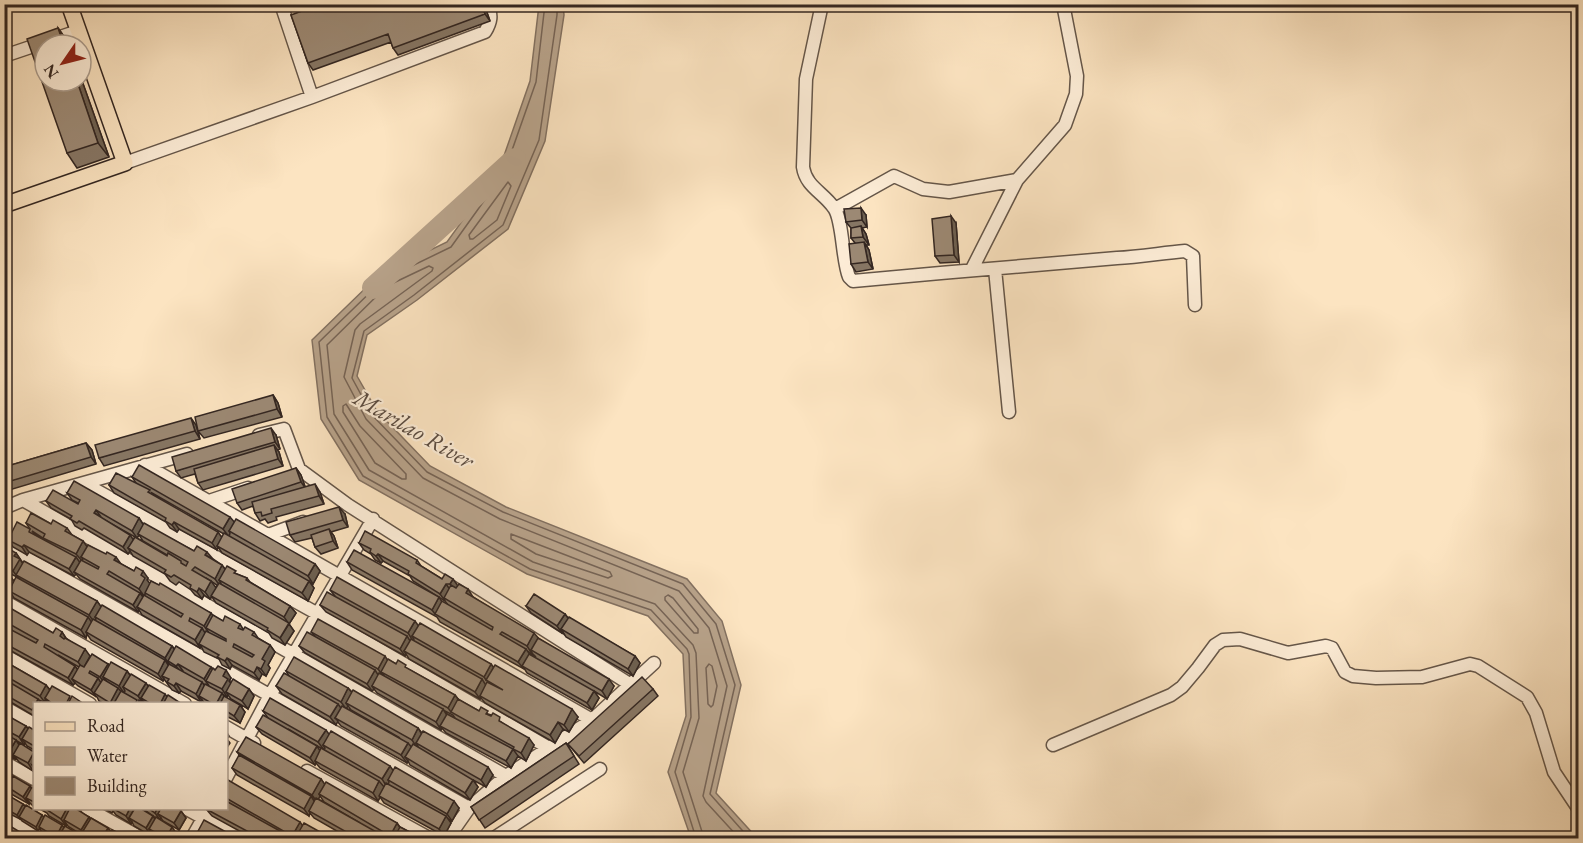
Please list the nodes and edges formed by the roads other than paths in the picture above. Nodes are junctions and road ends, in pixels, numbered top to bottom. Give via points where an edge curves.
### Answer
1 (69, 4) edge
2 (281, 4) edge
3 (488, 4) edge
4 (822, 4) edge
5 (1064, 4) edge
6 (78, 31) junction
7 (4, 56) edge
8 (312, 97) junction
9 (125, 163) junction
10 (1017, 180) junction
11 (4, 205) edge
12 (836, 209) junction
13 (972, 269) junction
14 (995, 269) junction
15 (1195, 305) dead end
16 (1009, 412) dead end
17 (249, 438) edge
18 (203, 450) edge
19 (145, 465) junction
20 (265, 481) edge
21 (85, 484) junction
22 (22, 500) junction
23 (209, 501) junction
24 (4, 508) edge
25 (318, 516) edge
26 (373, 519) junction
27 (268, 536) junction
28 (4, 545) edge
29 (340, 575) junction
30 (4, 601) edge
31 (318, 615) junction
32 (294, 654) junction
33 (4, 655) edge
34 (654, 663) dead end
35 (631, 685) junction
36 (269, 697) junction
37 (86, 702) edge
38 (181, 702) edge
39 (4, 707) edge
40 (592, 720) junction
41 (33, 723) edge
42 (228, 728) edge
43 (248, 739) junction
44 (1053, 745) dead end
45 (549, 748) junction
46 (268, 750) edge
47 (4, 762) edge
48 (298, 767) edge
49 (600, 770) dead end
50 (506, 776) junction
51 (33, 778) edge
52 (230, 782) edge
53 (469, 808) junction
54 (1578, 808) edge
55 (91, 810) edge
56 (206, 814) edge
57 (4, 817) edge
58 (44, 838) edge
59 (141, 838) edge
60 (192, 838) edge
61 (240, 838) edge
62 (429, 838) edge
63 (448, 838) edge
64 (494, 838) edge

1 - 6 main road
2 - 8 street
3 - 8 street via 490,24 485,32
4 - 12 street via 806,78 803,167 808,183
5 - 10 street via 1077,76 1076,94 1065,125
6 - 7 street
6 - 9 main road
8 - 9 street
9 - 11 main road
10 - 12 street via 949,192 923,189 894,176
10 - 13 street
12 - 13 street via 847,273 853,281
13 - 14 street
14 - 15 street via 1185,251 1193,256
14 - 16 street
17 - 26 street via 284,429 293,471 343,507
18 - 19 street
19 - 21 street
19 - 23 street
20 - 23 street
21 - 22 street
21 - 31 street
22 - 24 street
22 - 32 street
23 - 27 street
25 - 27 street
26 - 29 street
26 - 35 street
27 - 29 street
28 - 36 street
29 - 31 street
29 - 40 street
30 - 38 street
31 - 32 street
31 - 45 street
32 - 36 street
32 - 50 street
33 - 37 street
34 - 35 street
35 - 40 street
36 - 43 street
36 - 53 street
39 - 41 street
40 - 45 street
42 - 43 street
43 - 46 street
43 - 52 street
44 - 54 street via 1171,695 1223,640 1240,639 1288,653 1326,646 1332,648 1345,672 1353,676 1422,677 1470,664 1527,697 1554,771
45 - 50 street
47 - 51 street
48 - 62 street
49 - 64 street
50 - 53 street
53 - 63 street
55 - 59 street
56 - 60 street
56 - 61 street
57 - 58 street

